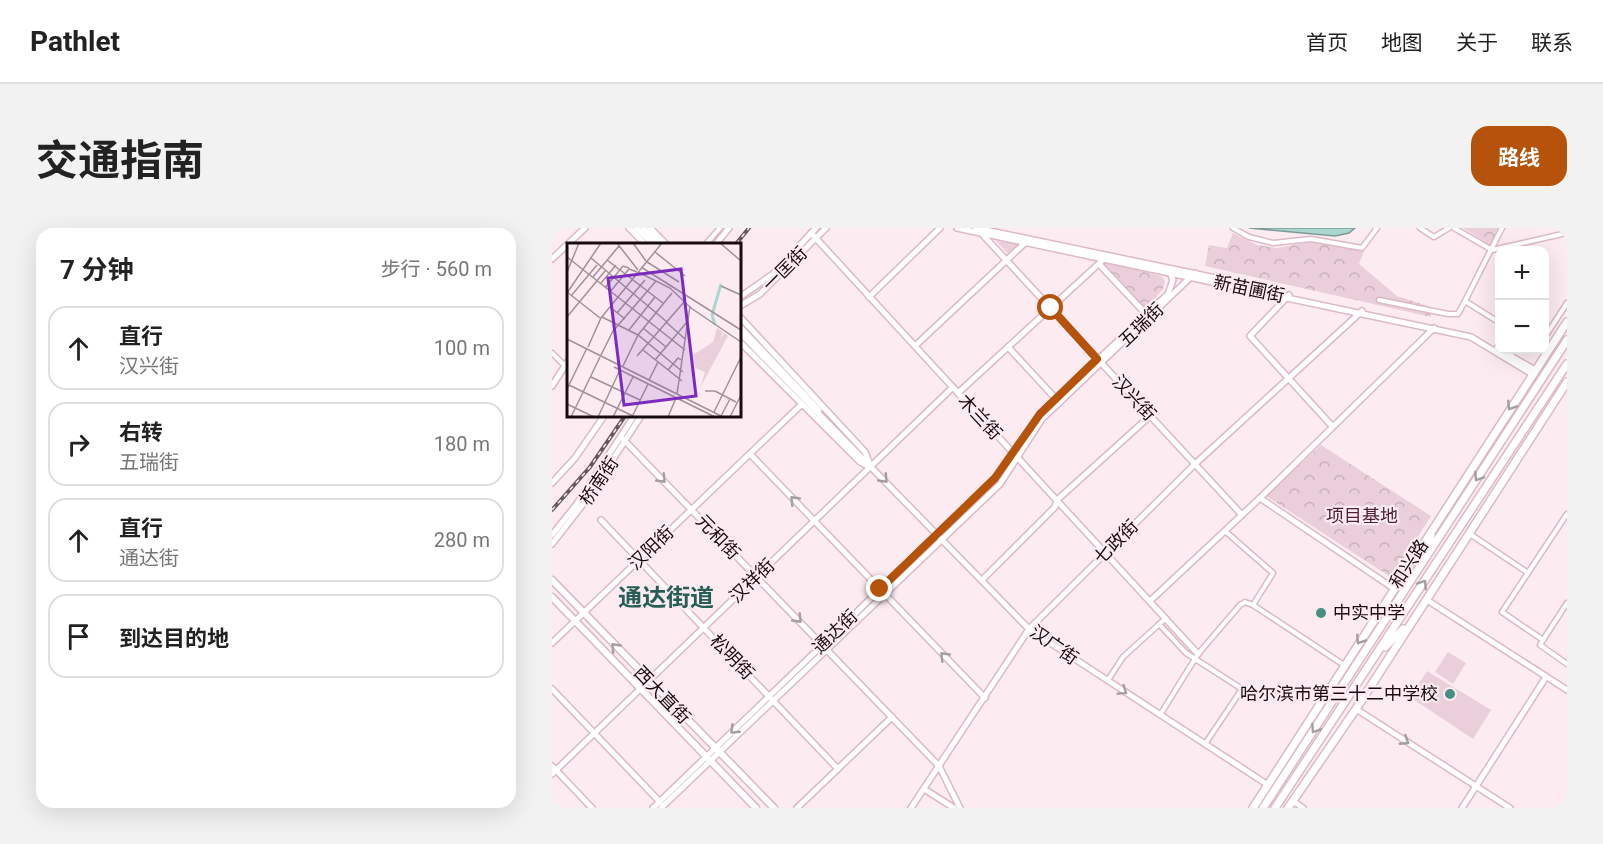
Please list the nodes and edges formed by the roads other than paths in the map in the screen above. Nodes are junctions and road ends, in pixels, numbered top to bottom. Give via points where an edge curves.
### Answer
1 (585, 228) edge
2 (628, 228) edge
3 (636, 228) edge
4 (643, 228) edge
5 (650, 228) edge
6 (720, 228) edge
7 (729, 228) edge
8 (816, 228) edge
9 (826, 228) edge
10 (940, 228) edge
11 (957, 228) edge
12 (1233, 228) edge
13 (1377, 228) edge
14 (1420, 228) edge
15 (1449, 228) edge
16 (1454, 228) edge
17 (1502, 228) edge
18 (978, 230) edge
19 (1567, 233) edge
20 (813, 236) junction
21 (1028, 240) junction
22 (569, 243) edge
23 (644, 243) edge
24 (652, 243) edge
25 (659, 243) edge
26 (665, 243) edge
27 (707, 243) edge
28 (717, 243) edge
29 (567, 245) edge
30 (1492, 250) junction
31 (1107, 256) junction
32 (552, 259) edge
33 (1006, 260) junction
34 (1099, 264) junction
35 (1170, 272) junction
36 (1193, 275) junction
37 (741, 296) edge
38 (1288, 296) junction
39 (869, 297) junction
40 (1379, 300) dead end
41 (1465, 301) junction
42 (1567, 303) edge
43 (741, 305) edge
44 (1051, 308) junction
45 (1361, 312) junction
46 (1146, 314) junction
47 (741, 318) edge
48 (1495, 320) edge
49 (1567, 322) edge
50 (1435, 327) junction
51 (741, 328) edge
52 (1549, 331) edge
53 (741, 334) edge
54 (1567, 340) edge
55 (741, 343) edge
56 (915, 346) junction
57 (1008, 347) junction
58 (552, 353) edge
59 (1099, 361) junction
60 (567, 364) edge
61 (1567, 364) edge
62 (1534, 372) junction
63 (1290, 380) junction
64 (552, 386) edge
65 (1566, 386) edge
66 (952, 387) junction
67 (958, 393) junction
68 (1056, 399) junction
69 (1543, 400) junction
70 (802, 404) junction
71 (1150, 416) junction
72 (603, 417) edge
73 (634, 417) edge
74 (639, 417) edge
75 (1332, 426) junction
76 (624, 439) junction
77 (1013, 452) junction
78 (750, 454) junction
79 (1018, 458) junction
80 (1195, 464) junction
81 (871, 466) junction
82 (552, 483) edge
83 (1260, 498) junction
84 (1057, 500) junction
85 (1474, 507) junction
86 (692, 509) junction
87 (1567, 514) edge
88 (1242, 515) junction
89 (1438, 519) junction
90 (601, 520) dead end
91 (814, 521) junction
92 (1225, 531) junction
93 (937, 534) junction
94 (1470, 534) junction
95 (552, 535) edge
96 (943, 540) junction
97 (552, 544) edge
98 (1460, 549) junction
99 (1105, 553) junction
100 (639, 560) junction
101 (1528, 573) junction
102 (1415, 575) junction
103 (756, 577) junction
104 (552, 580) edge
105 (982, 580) junction
106 (1394, 588) junction
107 (880, 589) junction
108 (885, 595) junction
109 (552, 597) edge
110 (1427, 600) junction
111 (1150, 601) junction
112 (1567, 603) edge
113 (1253, 605) junction
114 (583, 614) junction
115 (1166, 618) junction
116 (575, 621) junction
117 (1412, 621) junction
118 (1160, 624) junction
119 (704, 628) junction
120 (1029, 629) junction
121 (1544, 640) junction
122 (552, 643) edge
123 (825, 647) junction
124 (1198, 654) junction
125 (1375, 657) junction
126 (1194, 660) junction
127 (1344, 664) junction
128 (1567, 664) edge
129 (1546, 677) junction
130 (648, 681) junction
131 (1107, 681) junction
132 (552, 689) edge
133 (641, 689) junction
134 (1567, 690) edge
135 (769, 696) junction
136 (985, 698) junction
137 (774, 701) junction
138 (1356, 709) junction
139 (1159, 716) junction
140 (892, 717) junction
141 (594, 733) junction
142 (1205, 745) junction
143 (717, 752) junction
144 (709, 760) junction
145 (939, 766) junction
146 (838, 769) junction
147 (553, 770) edge
148 (1268, 785) junction
149 (1476, 786) junction
150 (924, 789) junction
151 (661, 805) edge
152 (1291, 805) edge
153 (1256, 807) edge
154 (592, 808) edge
155 (652, 808) edge
156 (756, 808) edge
157 (774, 808) edge
158 (797, 808) edge
159 (911, 808) edge
160 (954, 808) edge
161 (960, 808) edge
162 (1275, 808) edge
163 (1304, 808) edge
164 (1462, 808) edge
165 (1509, 808) edge

1 - 22 street
2 - 23 street
3 - 24 street
4 - 25 street
5 - 26 street
6 - 27 street
7 - 28 street
8 - 20 street, 一匡街
9 - 20 street, 一匡街
10 - 39 street
11 - 18 street, 新苗圃街
12 - 13 street via 1273,243 1311,239 1362,248
14 - 15 street via 1434,237
16 - 30 street
17 - 30 street
18 - 21 street, 新苗圃街
18 - 33 street, 汉兴街
19 - 30 street
20 - 37 street, 一匡街 via 773,274
20 - 39 street, 木兰街
20 - 43 street, 一匡街 via 760,294
21 - 31 street, 新苗圃街
21 - 33 street
29 - 32 street
30 - 41 street
31 - 34 street
31 - 35 street, 新苗圃街
31 - 36 street, 新苗圃街
33 - 44 street, 汉兴街
33 - 56 street
34 - 44 street
34 - 46 street
35 - 36 street, 新苗圃街
35 - 46 street, 五瑞街 via 1172,288
36 - 38 street, 新苗圃街
36 - 59 street, 五瑞街
38 - 45 street, 新苗圃街
38 - 63 street via 1250,336
39 - 56 street, 木兰街
40 - 41 street via 1448,314 1458,314
41 - 48 street
42 - 52 street
44 - 57 street
44 - 59 street, 汉兴街
45 - 50 street, 新苗圃街
45 - 63 street, 七政街
46 - 59 street, 五瑞街
47 - 81 street, 汉广街 via 865,452
49 - 62 highway, 和兴路
50 - 62 street, 新苗圃街 via 1473,334
50 - 75 street
51 - 81 street, 汉广街
53 - 81 street, 汉广街
54 -> 102 highway, 和兴路
55 - 70 street, 汉广街
56 - 66 street, 木兰街
57 - 67 street
57 - 68 street
58 - 60 street
59 - 68 street, 五瑞街
59 - 71 street, 汉兴街
59 - 79 street, 五瑞街 via 1042,419
60 - 64 street
61 - 69 highway, 和兴路
62 -> 89 highway, 和兴路
63 - 75 street
63 - 80 street, 七政街
65 - 69 highway
65 - 94 highway, 和兴路
66 - 67 street, 木兰街
66 - 81 street, 汉祥街
67 - 77 street, 木兰街
68 - 77 street, 五瑞街 via 1030,426
69 - 85 highway, 和兴路
70 - 78 street, 汉阳街
70 - 81 street, 汉广街 via 860,462
71 - 80 street, 汉兴街
71 - 84 street
72 - 82 street
73 - 76 street, 桥南街
74 - 76 street, 桥南街
75 - 83 street
76 -> 86 street, 元和街
76 - 95 street, 桥南街
76 - 97 street, 桥南街 via 578,512
77 - 79 street, 木兰街
77 - 93 street, 通达街 via 995,478
78 - 86 street, 汉阳街
91 -> 78 street
79 - 84 street, 木兰街
79 - 96 street, 通达街 via 1000,484
80 - 88 street, 汉兴街
80 - 99 street, 七政街
81 - 91 street, 汉祥街
81 -> 93 street, 汉广街
83 - 88 street
83 - 106 street
84 - 99 street, 木兰街
84 - 105 street
85 - 98 highway
125 -> 85 highway, 和兴路
86 - 100 street, 汉阳街
86 - 103 street, 元和街
87 - 101 street
88 - 92 street
89 - 102 highway
89 - 106 highway, 和兴路
90 - 100 street, 松明街
91 - 103 street, 汉祥街
91 - 107 street
92 - 111 street
92 - 113 street via 1273,573
93 - 96 street, 汉广街
93 - 107 street, 通达街
94 - 98 highway, 和兴路
94 - 101 street
96 - 105 street, 汉广街
96 - 108 street, 通达街
98 - 110 highway, 和兴路
99 - 111 street, 木兰街
99 - 120 street, 七政街
100 - 114 street, 汉阳街
100 - 119 street, 松明街
101 - 121 street via 1502,612
102 -> 153 highway, 和兴路
103 - 119 street, 汉祥街
103 -> 123 street, 元和街
104 - 114 main road, 西大直街
105 - 120 street, 汉广街
106 -> 127 highway, 和兴路
107 - 108 street
107 - 123 street, 通达街
108 - 123 street, 通达街
136 -> 108 street
109 - 116 main road, 西大直街
110 - 117 highway, 和兴路
110 - 129 street
111 - 115 street, 木兰街
112 - 121 street
113 - 124 street via 1240,605
113 - 127 street
114 - 116 street, 汉阳街
130 -> 114 main road, 西大直街
115 - 118 street
115 - 124 street, 木兰街
116 - 122 street, 汉阳街
116 - 133 main road, 西大直街
117 - 125 highway
117 - 138 highway, 和兴路
118 - 126 street
118 - 131 street via 1123,657
119 - 130 street, 汉祥街
119 - 135 street, 松明街
120 - 131 street, 汉广街
120 - 136 street, 七政街
121 - 128 street via 1540,645
123 - 135 street, 通达街
123 - 137 street, 通达街
123 - 140 street, 元和街
124 - 126 street
125 - 162 highway, 和兴路
126 - 139 street
126 - 142 street via 1242,689
127 - 148 highway, 和兴路
129 - 134 street
129 - 149 street
130 - 133 street, 汉祥街
130 - 143 main road, 西大直街
131 -> 139 street, 汉广街
132 - 141 street
133 - 141 street, 汉祥街
133 - 144 main road, 西大直街
135 - 137 street, 松明街
135 -> 143 street, 通达街
136 - 145 street, 七政街
137 - 143 street, 通达街
137 - 146 street, 松明街
138 -> 149 street
138 - 152 highway, 和兴路
139 - 142 street, 汉广街
140 - 145 street, 元和街
140 - 146 street
141 - 147 street, 汉祥街
141 - 151 street
142 - 148 street, 汉广街
143 - 144 street, 通达街
143 - 157 main road, 西大直街
144 - 151 street, 通达街
144 - 156 main road, 西大直街
145 - 150 street, 七政街
145 - 161 street, 元和街
146 - 158 street
147 - 154 street
148 - 153 highway, 和兴路
149 - 164 street
149 - 165 street
150 - 159 street, 七政街
150 - 160 street
151 - 155 street, 通达街
152 - 163 street

